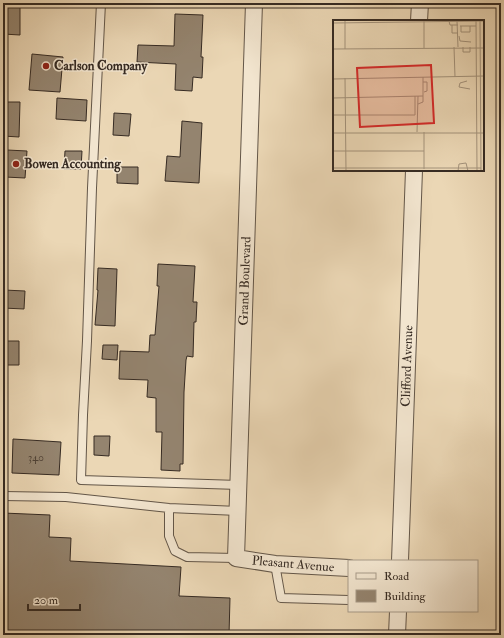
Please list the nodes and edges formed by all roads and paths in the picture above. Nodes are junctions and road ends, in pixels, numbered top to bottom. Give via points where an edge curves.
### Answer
1 (101, 3) edge
2 (254, 3) edge
3 (420, 3) edge
4 (419, 20) edge
5 (414, 171) edge
6 (238, 485) junction
7 (3, 496) edge
8 (169, 508) junction
9 (238, 510) junction
10 (236, 558) junction
11 (400, 560) edge
12 (275, 564) junction
13 (348, 568) edge
14 (348, 600) edge
15 (398, 612) edge
16 (397, 635) edge

1 - 6 lane via 81,480
2 - 6 street, Grand Boulevard
3 - 4 street
5 - 11 street, Clifford Avenue
6 - 9 street, Grand Boulevard
7 - 8 lane via 66,497
8 - 9 lane
8 - 10 lane via 169,536 175,551 187,557
9 - 10 street, Grand Boulevard
10 - 12 street, Pleasant Avenue
12 - 13 street, Pleasant Avenue
12 - 14 lane via 281,598
15 - 16 street

